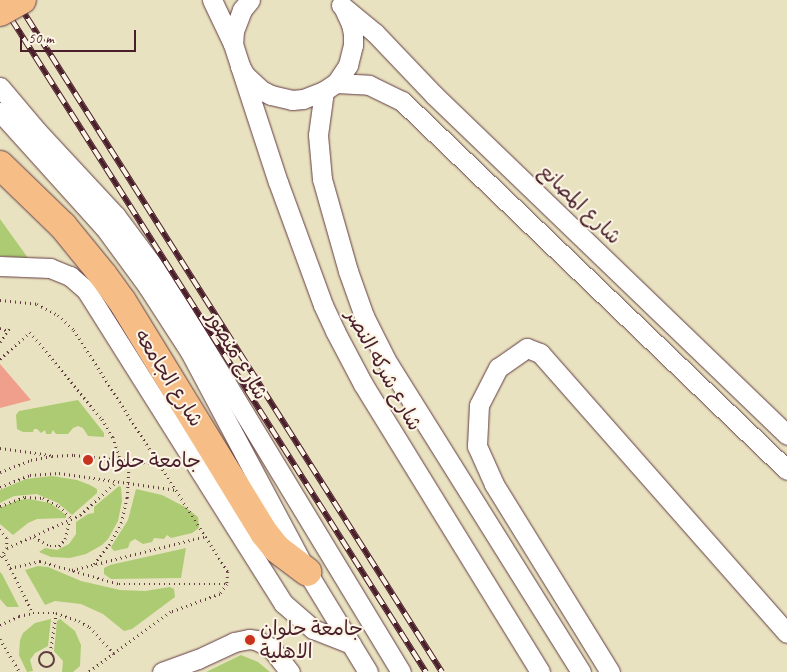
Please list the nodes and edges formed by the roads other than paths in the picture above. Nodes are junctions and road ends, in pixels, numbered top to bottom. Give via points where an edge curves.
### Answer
1 (22, 0) edge
2 (212, 0) edge
3 (250, 0) edge
4 (339, 2) edge
5 (0, 12) edge
6 (233, 44) junction
7 (240, 66) junction
8 (0, 86) edge
9 (330, 87) junction
10 (0, 112) edge
11 (0, 165) edge
12 (0, 266) edge
13 (716, 367) junction
14 (698, 383) junction
15 (787, 435) edge
16 (787, 470) edge
17 (307, 572) junction
18 (787, 633) edge
19 (350, 644) junction
20 (162, 672) edge
21 (290, 672) edge
22 (368, 672) edge
23 (401, 672) edge
24 (540, 672) edge
25 (581, 672) edge
26 (610, 672) edge

1 - 5 highway, bridge
2 - 6 street
3 - 6 street via 237,20
4 - 9 street via 351,24 353,45 348,65
4 - 13 street, شارع المصانع via 375,33 434,95
6 - 7 street, شارع شركه النصر
7 - 9 street via 252,84 271,95 292,100 303,99
7 - 24 street, شارع شركه النصر via 278,182 335,331 363,384
8 - 23 street, شارع منصور via 116,216 163,279
9 - 14 street via 370,85 402,100
9 - 25 street, شارع شركه النصر via 318,135 322,179 348,271 368,324 386,360
10 - 17 street, شارع منصور via 99,221 134,266 190,352
11 - 17 highway via 62,226 103,275 265,534 277,549
12 - 19 street, شارع الجامعه via 50,268 70,276 86,290 283,603 313,629
13 - 14 street
13 - 15 street, شارع المصانع
14 - 16 street
17 - 19 street, شارع منصور
18 - 26 street via 540,353 527,348 498,368 490,382 479,405 478,446 494,484
19 - 22 street, شارع منصور
20 - 21 street via 234,642 249,639 271,648

